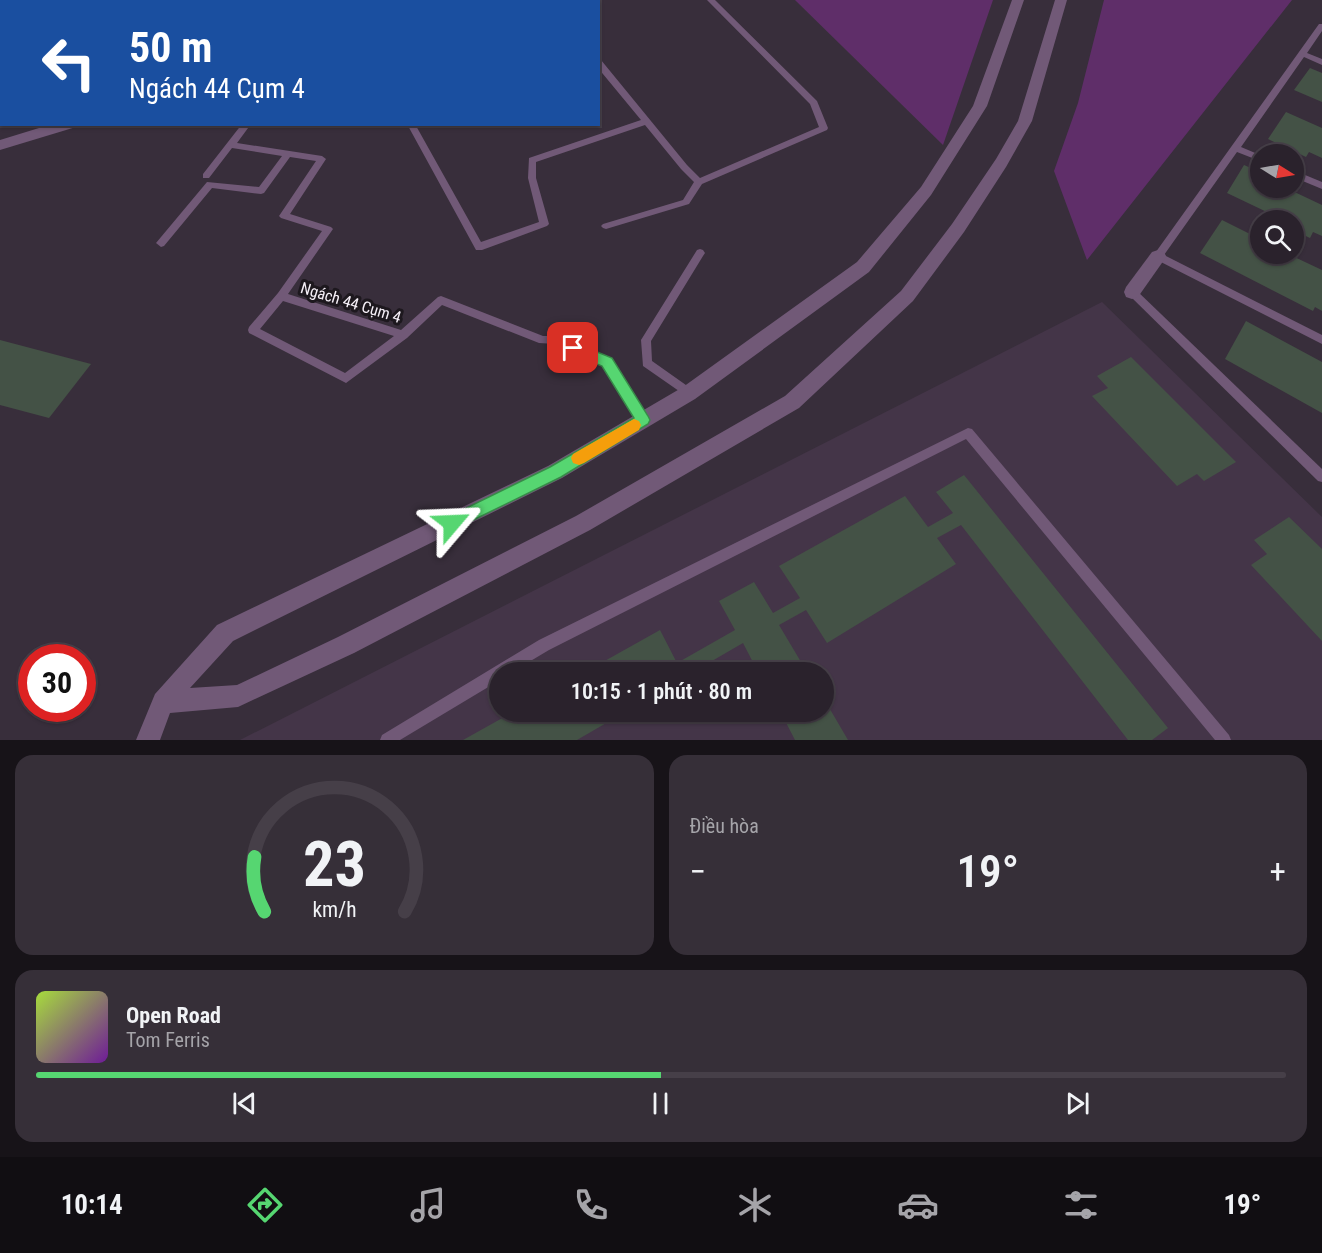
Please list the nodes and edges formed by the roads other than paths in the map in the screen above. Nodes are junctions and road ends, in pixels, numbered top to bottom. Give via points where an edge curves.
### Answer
1 (711, 0) edge
2 (1018, 0) edge
3 (1061, 0) edge
4 (1322, 26) edge
5 (1302, 54) junction
6 (1322, 62) edge
7 (600, 64) edge
8 (646, 121) junction
9 (64, 126) edge
10 (245, 126) edge
11 (412, 126) edge
12 (0, 145) edge
13 (230, 145) junction
14 (1236, 148) junction
15 (1250, 154) edge
16 (287, 155) junction
17 (206, 176) dead end
18 (1304, 178) edge
19 (699, 182) junction
20 (1322, 186) edge
21 (606, 226) dead end
22 (161, 243) dead end
23 (700, 253) dead end
24 (1158, 256) junction
25 (1132, 292) joint
26 (281, 296) junction
27 (403, 335) junction
28 (1322, 340) edge
29 (689, 393) junction
30 (643, 420) junction
31 (1322, 477) edge
32 (516, 662) edge
33 (489, 679) edge
34 (163, 702) junction
35 (148, 740) edge
36 (387, 740) edge
37 (1224, 740) edge

1 - 19 lane via 814,103 824,128
2 - 29 street via 980,106 926,191 863,267
3 - 34 street via 1025,121 958,228 907,296 792,402 583,524 346,645 238,696
4 - 5 lane
5 - 6 lane
5 - 14 lane
7 - 8 lane
8 - 11 lane via 532,159 532,178 544,224 479,247
8 - 19 lane
9 - 12 street
10 - 13 lane
13 - 16 lane, Ngách 44 Cụm 4
13 - 17 lane
14 - 15 lane
14 - 24 lane
16 - 22 lane via 261,190 210,184
16 - 26 lane, Ngách 44 Cụm 4 via 322,159 284,216 328,229
18 - 20 lane
19 - 21 lane via 686,202
23 - 29 lane via 646,340 647,363
24 - 25 street
24 - 28 lane
25 - 31 lane
26 - 27 lane, Ngách 44 Cụm 4
26 - 27 lane via 253,330 346,378
27 - 30 lane, Ngách 44 Cụm 4 via 441,300 543,340 556,340 607,362
29 - 30 street
30 - 34 street via 555,472 225,633
32 - 37 lane via 968,433
33 - 36 lane
34 - 35 street

